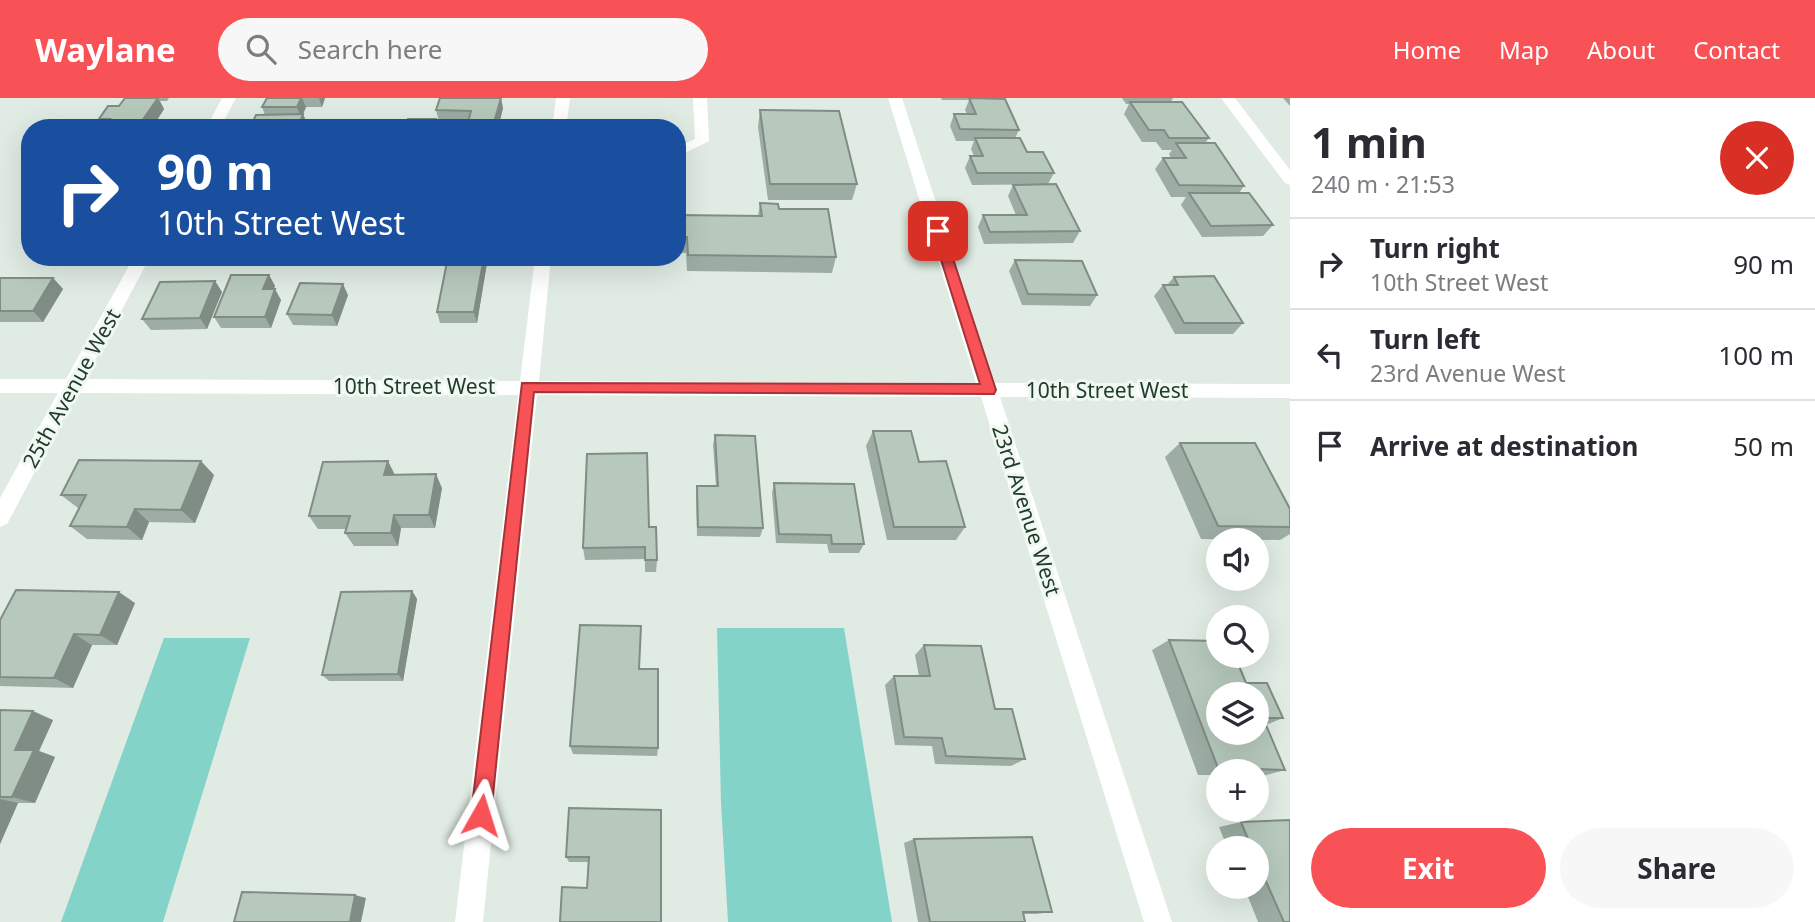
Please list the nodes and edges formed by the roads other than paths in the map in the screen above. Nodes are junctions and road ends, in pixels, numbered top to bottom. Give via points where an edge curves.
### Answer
1 (229, 98) edge
2 (563, 98) edge
3 (700, 98) edge
4 (895, 98) edge
5 (1228, 98) edge
6 (217, 119) edge
7 (560, 119) edge
8 (686, 149) edge
9 (1290, 180) edge
10 (137, 266) edge
11 (542, 266) edge
12 (0, 386) edge
13 (72, 386) junction
14 (527, 387) junction
15 (989, 390) junction
16 (1290, 391) edge
17 (0, 519) edge
18 (469, 922) edge
19 (1158, 922) edge

1 - 6 street
2 - 7 street
3 - 8 street via 702,141
4 - 15 street, 23rd Avenue West
5 - 9 street
10 - 13 street, 25th Avenue West
11 - 14 street
12 - 13 street, 10th Street West
13 - 14 street, 10th Street West
13 - 17 street, 25th Avenue West
14 - 15 street, 10th Street West
14 - 18 street
15 - 16 street, 10th Street West
15 - 19 street, 23rd Avenue West

